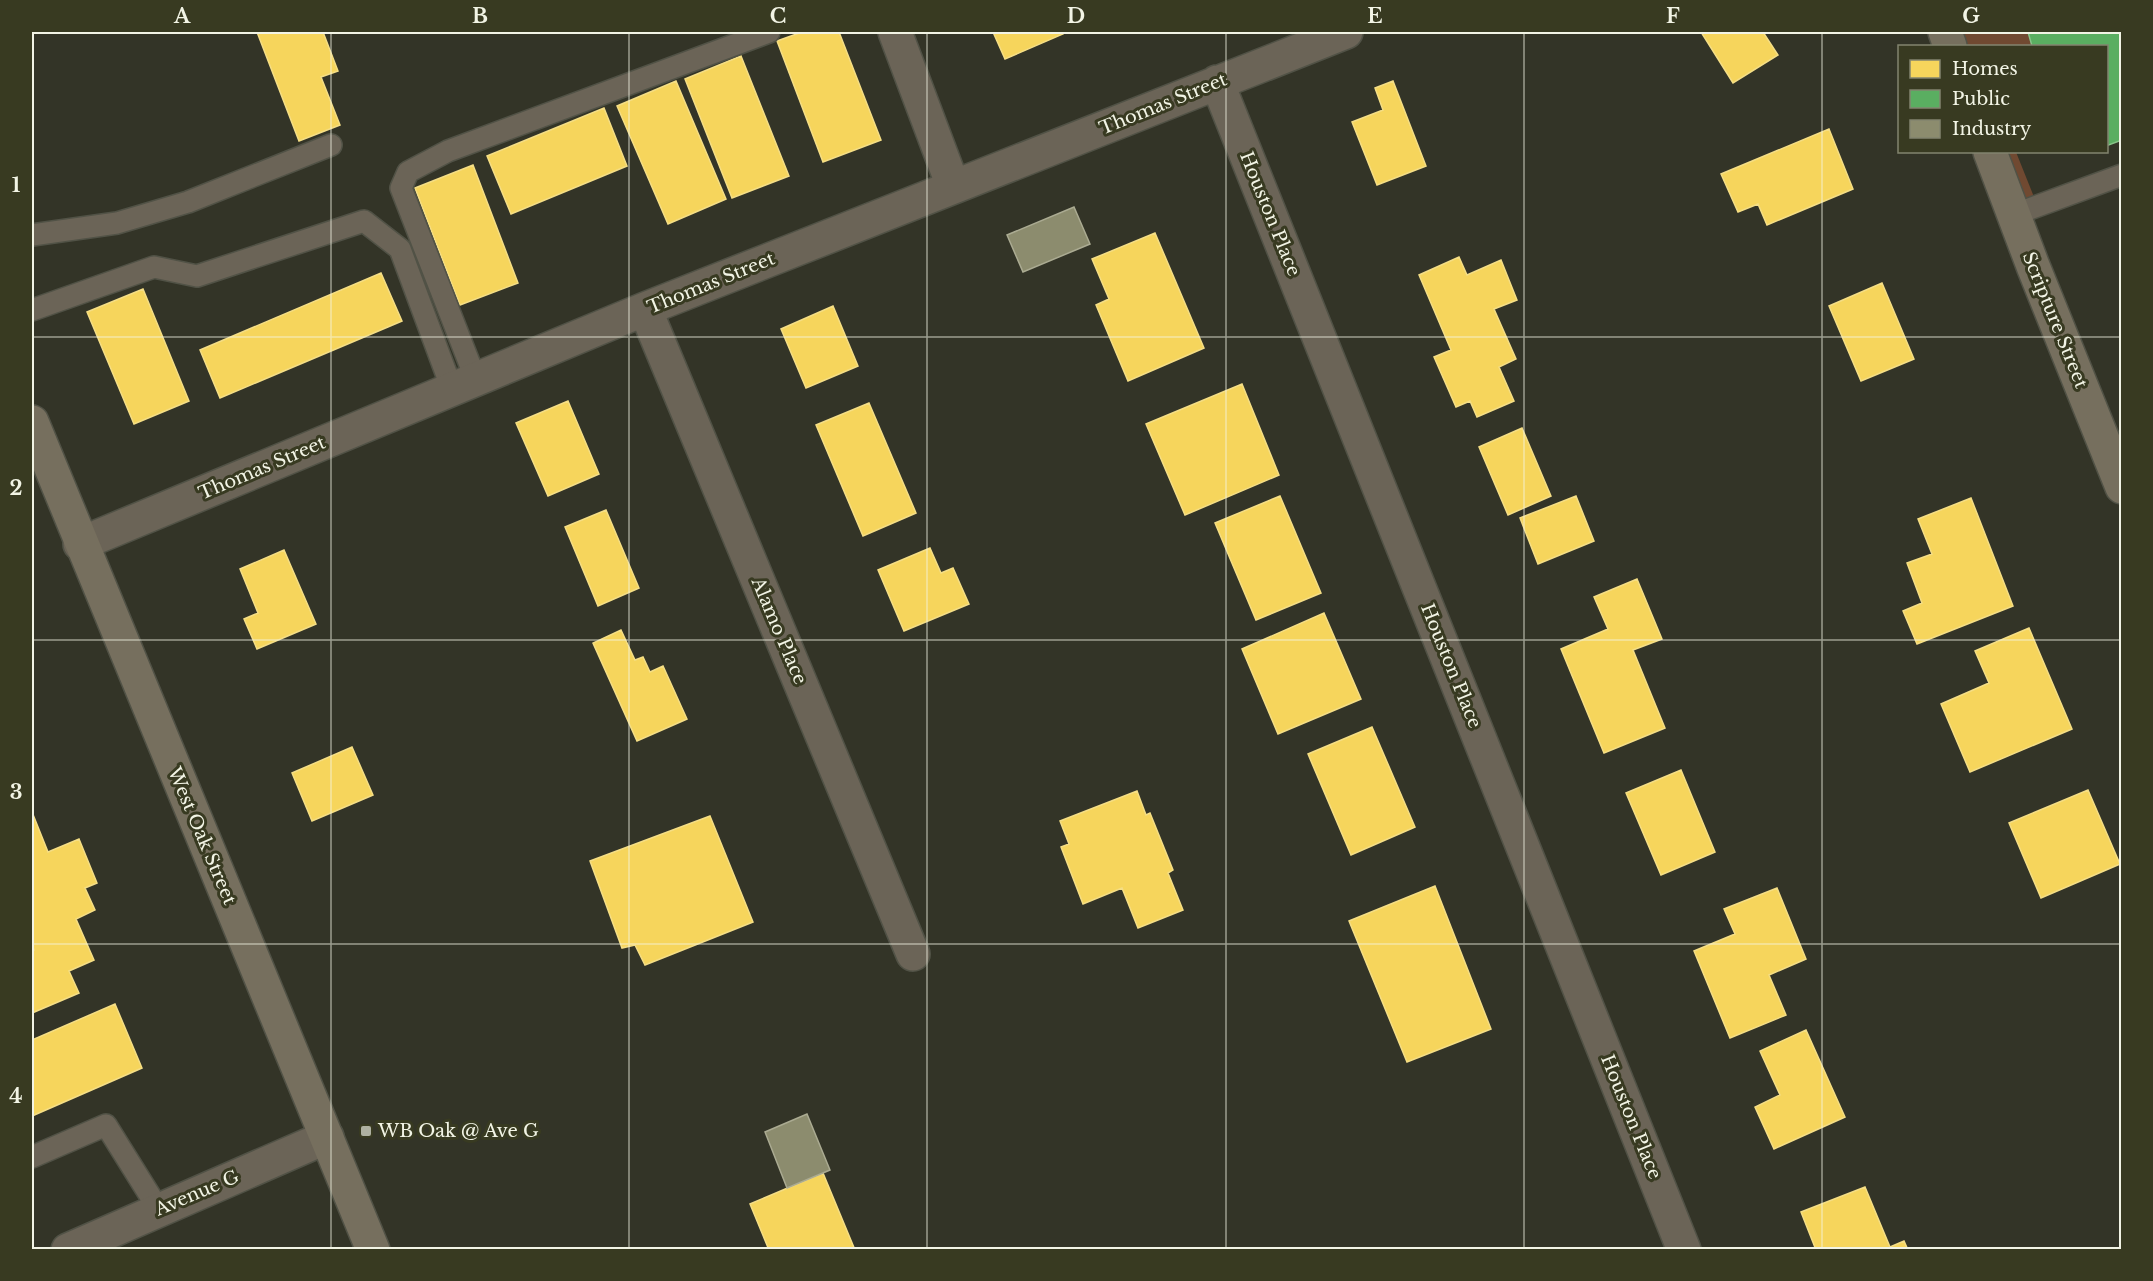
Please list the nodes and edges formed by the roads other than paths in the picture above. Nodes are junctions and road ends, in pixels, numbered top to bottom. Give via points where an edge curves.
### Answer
1 (769, 32) edge
2 (896, 32) edge
3 (1346, 32) edge
4 (1217, 82) junction
5 (331, 145) dead end
6 (1990, 153) edge
7 (2121, 174) edge
8 (953, 186) junction
9 (2013, 215) junction
10 (32, 235) edge
11 (645, 309) junction
12 (32, 310) edge
13 (464, 384) junction
14 (32, 422) edge
15 (2121, 487) edge
16 (80, 544) junction
17 (913, 954) dead end
18 (327, 1137) junction
19 (32, 1157) edge
20 (159, 1210) junction
21 (68, 1250) edge
22 (373, 1250) edge
23 (1684, 1250) edge

1 - 13 lane via 448,151 408,172 401,188
2 - 8 street
3 - 4 street, Thomas Street
4 - 8 street, Thomas Street
4 - 23 street, Houston Place
5 - 10 lane via 188,202 117,223
6 - 9 main road, Scripture Street
7 - 9 lane
8 - 11 street, Thomas Street
9 - 15 main road, Scripture Street
11 - 13 street, Thomas Street
11 - 17 street, Alamo Place
12 - 13 lane via 154,267 197,276 364,221 399,249
13 - 16 street, Thomas Street
14 - 16 main road, West Oak Street
16 - 18 main road, West Oak Street
18 - 20 street, Avenue G
18 - 22 main road, West Oak Street
19 - 20 lane via 106,1125
20 - 21 street, Avenue G

